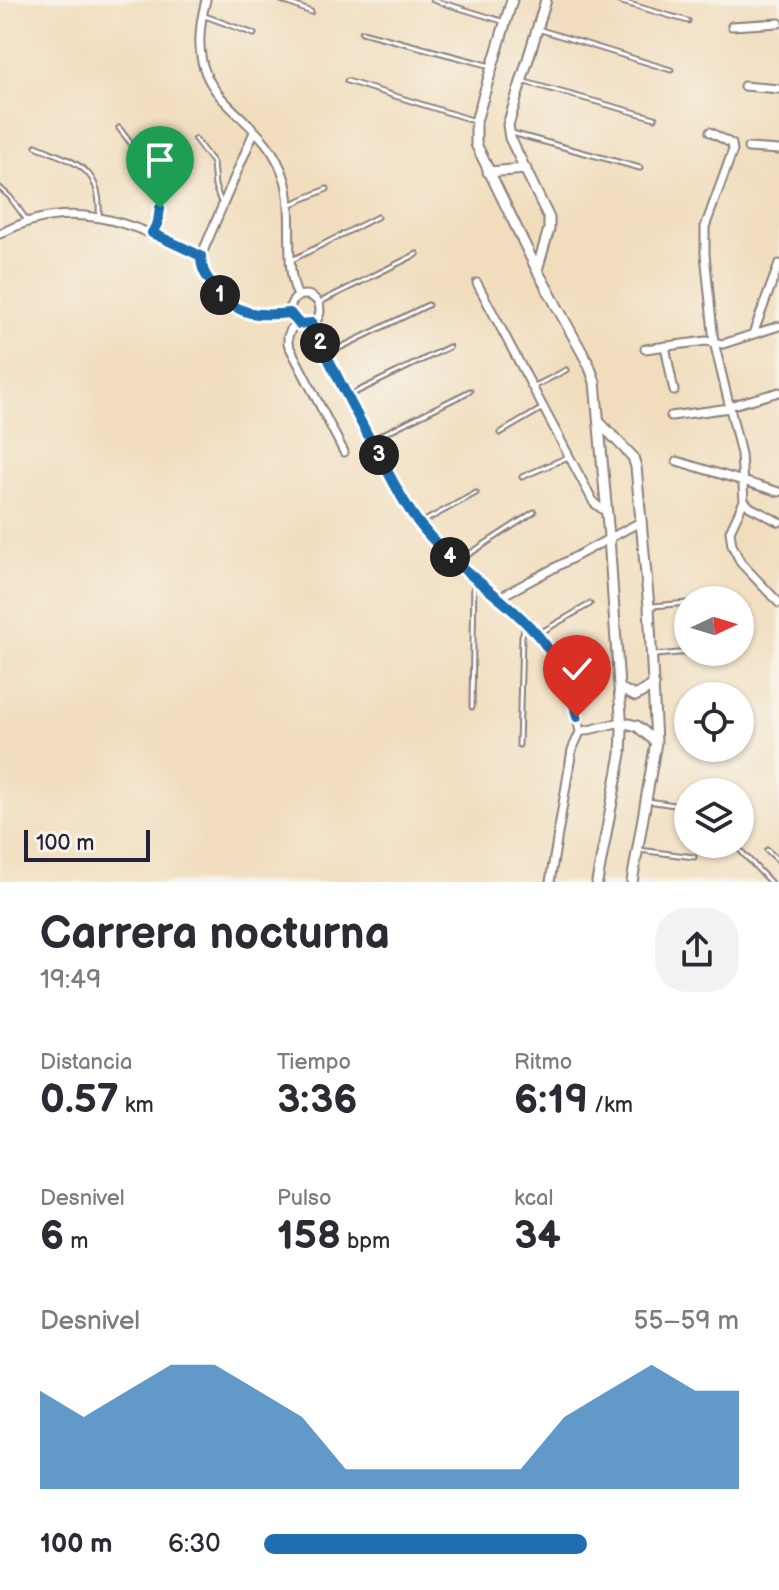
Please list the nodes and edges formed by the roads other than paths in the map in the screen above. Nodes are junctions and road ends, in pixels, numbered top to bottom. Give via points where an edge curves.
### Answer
1 (206, 0) edge
2 (281, 0) edge
3 (433, 0) edge
4 (512, 0) edge
5 (546, 0) edge
6 (615, 0) edge
7 (311, 12) dead end
8 (202, 15) junction
9 (688, 21) dead end
10 (506, 22) junction
11 (779, 23) edge
12 (732, 26) dead end
13 (537, 29) junction
14 (362, 32) dead end
15 (254, 34) dead end
16 (491, 66) junction
17 (671, 70) dead end
18 (347, 81) dead end
19 (521, 81) junction
20 (744, 86) dead end
21 (779, 89) edge
22 (655, 118) dead end
23 (476, 121) junction
24 (119, 128) dead end
25 (254, 132) junction
26 (508, 132) junction
27 (710, 132) dead end
28 (195, 139) dead end
29 (36, 146) dead end
30 (748, 148) dead end
31 (779, 150) edge
32 (640, 168) dead end
33 (526, 169) junction
34 (488, 172) junction
35 (0, 188) edge
36 (327, 189) dead end
37 (222, 205) junction
38 (289, 205) junction
39 (99, 216) junction
40 (377, 217) dead end
41 (28, 222) junction
42 (152, 233) junction
43 (0, 234) edge
44 (417, 254) dead end
45 (201, 256) junction
46 (292, 260) junction
47 (779, 264) edge
48 (537, 270) junction
49 (477, 283) dead end
50 (298, 296) junction
51 (318, 303) junction
52 (428, 305) dead end
53 (290, 313) junction
54 (295, 321) junction
55 (312, 323) junction
56 (779, 326) edge
57 (753, 334) junction
58 (714, 342) junction
59 (665, 346) junction
60 (449, 347) dead end
61 (645, 349) dead end
62 (325, 354) junction
63 (566, 370) dead end
64 (532, 387) junction
65 (470, 391) dead end
66 (674, 391) dead end
67 (779, 392) edge
68 (347, 396) junction
69 (730, 407) junction
70 (543, 408) junction
71 (671, 416) dead end
72 (601, 424) junction
73 (500, 433) dead end
74 (371, 440) junction
75 (344, 452) dead end
76 (568, 457) junction
77 (677, 461) dead end
78 (522, 477) dead end
79 (743, 483) junction
80 (779, 492) edge
81 (476, 493) dead end
82 (744, 501) junction
83 (534, 512) dead end
84 (606, 512) junction
85 (642, 521) junction
86 (779, 522) edge
87 (419, 524) junction
88 (609, 537) junction
89 (456, 563) junction
90 (474, 578) junction
91 (500, 597) junction
92 (779, 603) edge
93 (590, 604) dead end
94 (674, 604) edge
95 (649, 607) junction
96 (527, 621) junction
97 (538, 634) junction
98 (674, 653) edge
99 (652, 655) junction
100 (654, 685) junction
101 (619, 688) junction
102 (472, 707) dead end
103 (621, 722) junction
104 (580, 732) junction
105 (656, 742) junction
106 (519, 745) dead end
107 (648, 801) junction
108 (674, 805) edge
109 (639, 850) junction
110 (767, 850) dead end
111 (674, 854) edge
112 (748, 858) edge
113 (779, 861) edge
114 (550, 882) edge
115 (597, 882) edge
116 (632, 882) edge
117 (770, 882) edge

1 - 8 street
2 - 7 lane
3 - 10 lane
4 - 10 street
5 - 13 street
6 - 9 lane
8 - 15 lane
8 - 25 street via 199,43 207,78
10 - 16 street
11 - 12 street
13 - 17 lane
13 - 19 street
14 - 16 lane
16 - 23 street
18 - 23 lane
19 - 22 lane
19 - 26 street
20 - 21 street
23 - 34 street via 476,144
24 - 42 lane via 155,182 160,215
25 - 37 street
25 - 38 street via 279,164
26 - 32 lane
26 - 33 street
27 - 58 street via 732,144 733,150 705,227
28 - 37 lane via 213,163
29 - 39 lane via 91,176 99,188
30 - 31 street
33 - 34 street
33 - 48 street via 549,218
34 - 48 street
35 - 41 lane
36 - 38 lane
37 - 45 street
38 - 46 street
39 - 41 street
39 - 42 street
40 - 46 lane
41 - 43 street
42 - 45 street
44 - 51 lane
45 - 53 street via 202,269 232,306 253,314
46 - 50 street
47 - 57 street
48 - 72 street via 589,365
49 - 64 street
50 - 51 street via 311,296
50 - 53 street
51 - 55 street via 320,312
52 - 62 lane
53 - 54 street
54 - 55 street
54 - 75 street via 288,344
55 - 62 street
56 - 57 street
57 - 58 street
58 - 59 street
58 - 69 street
59 - 61 street
59 - 66 street
60 - 68 lane
62 - 68 street
63 - 64 lane
64 - 70 street
65 - 74 lane
67 - 69 street
68 - 74 street
69 - 71 street
69 - 79 street
70 - 73 lane
70 - 76 street
72 - 84 street
72 - 85 street via 633,457
74 - 87 street
76 - 78 lane
76 - 84 street via 594,503
77 - 79 street
79 - 80 street
79 - 82 street
81 - 87 lane
82 - 86 street
82 - 92 street via 730,531 732,545 741,563
83 - 89 lane
84 - 88 street
85 - 88 street
85 - 95 street
87 - 89 street
88 - 91 street
88 - 101 street
89 - 90 street
90 - 91 street
90 - 102 lane
91 - 96 street
93 - 97 lane
94 - 95 lane
95 - 99 street
96 - 97 street
96 - 106 lane via 522,636
97 - 104 street via 568,680
98 - 99 lane
99 - 100 street
100 - 101 street via 635,696
100 - 105 street
101 - 103 street
103 - 104 street
103 - 105 street via 637,726
103 - 115 street via 621,754
104 - 114 street via 572,750
105 - 107 street
107 - 108 lane
107 - 109 street
109 - 111 lane
109 - 116 street
110 - 113 lane
112 - 117 lane

